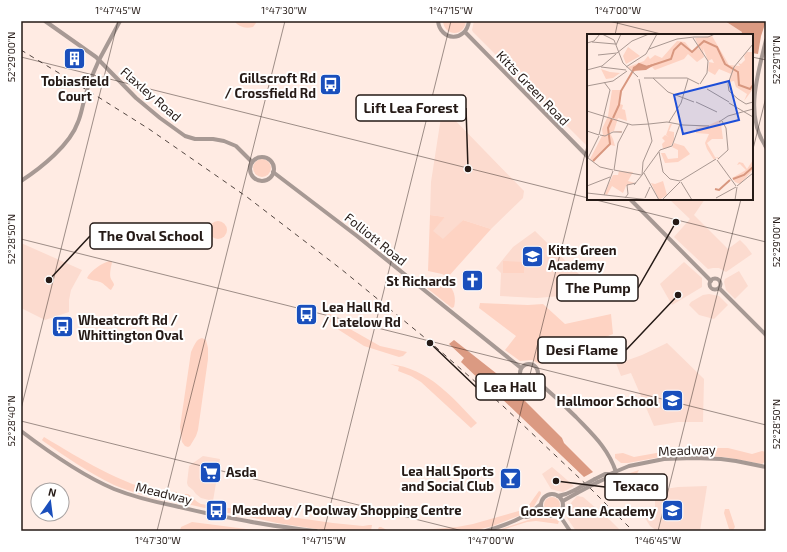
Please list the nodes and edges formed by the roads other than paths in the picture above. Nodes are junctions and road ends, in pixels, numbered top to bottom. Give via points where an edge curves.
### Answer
1 (45, 21) edge
2 (120, 21) edge
3 (438, 21) edge
4 (469, 21) edge
5 (465, 32) junction
6 (766, 40) edge
7 (99, 60) junction
8 (766, 147) edge
9 (587, 156) edge
10 (252, 162) junction
11 (273, 172) junction
12 (21, 181) edge
13 (631, 200) edge
14 (711, 281) junction
15 (719, 288) junction
16 (766, 335) edge
17 (522, 368) junction
18 (536, 380) junction
19 (22, 431) edge
20 (766, 467) edge
21 (616, 472) junction
22 (576, 491) junction
23 (558, 496) junction
24 (563, 501) junction
25 (541, 504) junction
26 (544, 513) junction
27 (558, 514) junction
28 (522, 517) junction
29 (316, 531) edge
30 (486, 531) edge
31 (570, 531) edge

1 - 7 street, Flaxley Road
2 - 7 street
3 - 5 street via 441,30 451,37 457,37
4 - 5 street
5 - 9 street, Kitts Green Road
6 - 8 street via 754,108 758,132
7 - 10 street, Flaxley Road via 136,98 185,136 224,141 236,146
7 - 12 street, bridge via 89,83 78,123 72,133 61,148
10 - 11 street via 259,157 268,158 273,165
10 - 11 street via 250,171 256,179 268,179
11 - 17 street, Folliott Road
13 - 14 street
14 - 15 street via 712,287
14 - 15 street via 717,279 721,284
15 - 16 street
17 - 18 street via 521,379 526,382
17 - 18 street via 530,364 535,366 538,372
18 - 21 street via 599,440
19 - 29 street, Meadway via 84,474 114,489 143,499 246,521
20 - 21 street, Meadway via 720,459 687,458 664,459 629,466
21 - 22 street, Meadway, bridge via 605,474
22 - 23 street, Meadway
22 - 24 street, Meadway
23 - 24 street
23 - 25 street via 547,496
24 - 27 street
25 - 26 street
25 - 28 street
26 - 27 street
26 - 28 street
27 - 31 street
28 - 30 street

